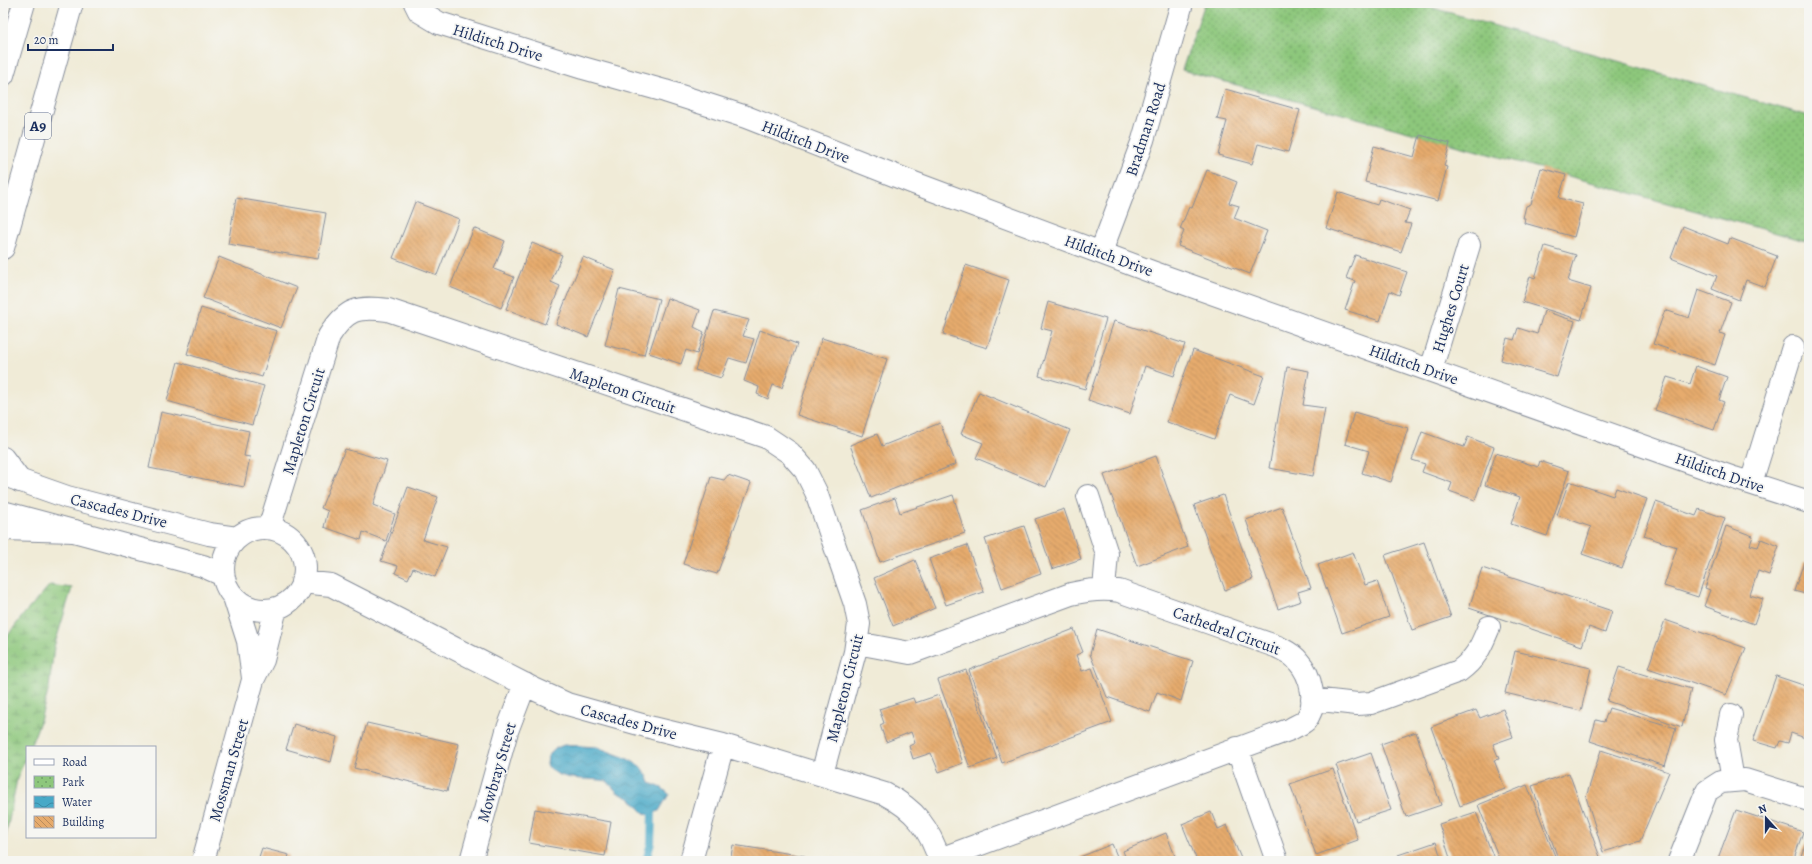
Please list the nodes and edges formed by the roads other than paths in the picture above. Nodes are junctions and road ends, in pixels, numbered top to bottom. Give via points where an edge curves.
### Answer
1 (24, 3) edge
2 (72, 3) edge
3 (415, 3) edge
4 (1182, 3) edge
5 (3, 76) edge
6 (1469, 245) dead end
7 (3, 248) edge
8 (1100, 252) junction
9 (1793, 347) dead end
10 (1432, 370) junction
11 (3, 458) edge
12 (12, 478) edge
13 (1751, 483) junction
14 (1088, 496) dead end
15 (1809, 502) edge
16 (3, 512) edge
17 (269, 528) junction
18 (3, 529) edge
19 (75, 531) junction
20 (237, 538) junction
21 (223, 575) junction
22 (302, 582) junction
23 (1104, 589) junction
24 (234, 597) junction
25 (276, 608) junction
26 (1489, 627) dead end
27 (857, 642) junction
28 (253, 680) junction
29 (525, 684) junction
30 (1312, 699) junction
31 (1731, 715) dead end
32 (723, 745) junction
33 (1237, 748) junction
34 (822, 774) junction
35 (1733, 780) junction
36 (1809, 800) edge
37 (940, 860) edge
38 (203, 861) edge
39 (471, 861) edge
40 (691, 861) edge
41 (1277, 861) edge
42 (1678, 861) edge

1 - 5 street
2 - 7 street, A9
3 - 8 street, Hilditch Drive via 419,11 439,23 746,117
4 - 8 street, Bradman Road via 1143,140
6 - 10 street, Hughes Court
8 - 10 street, Hilditch Drive
9 - 13 street
10 - 13 street, Hilditch Drive
11 - 12 street
12 - 20 street, Cascades Drive via 67,497 209,534
13 - 15 street, Hilditch Drive
14 - 23 street via 1107,554
16 - 19 street, Cascades Drive
17 - 20 street via 246,532
17 - 22 street via 291,538 298,548 303,558
17 - 27 street, Mapleton Circuit via 329,336 338,321 353,311 368,307 388,310 766,437 780,445 805,470 816,492 855,604 859,624
18 - 19 street
19 - 21 street, Cascades Drive via 203,566
20 - 21 street via 228,549
21 - 24 street
22 - 25 street via 296,593
22 - 29 street, Cascades Drive via 331,585
23 - 27 street, Cathedral Circuit via 1071,594 910,653
23 - 30 street, Cathedral Circuit via 1119,591 1278,646 1298,660 1306,671
24 - 25 street via 254,609
24 - 28 street, Mossman Street via 248,641
25 - 28 street, Mossman Street via 263,660
26 - 30 street via 1480,649 1470,663 1459,671 1371,703
27 - 34 street, Mapleton Circuit
28 - 38 street, Mossman Street
29 - 32 street, Cascades Drive via 567,704
29 - 39 street, Mowbray Street via 507,732
30 - 33 street, Cathedral Circuit via 1311,710 1304,722
31 - 35 street via 1726,740
32 - 34 street, Cascades Drive
32 - 40 street
33 - 37 street, Cathedral Circuit
33 - 41 street
34 - 37 street, Cascades Drive via 885,794 904,805 929,833
35 - 36 street via 1759,783
35 - 42 street via 1721,782 1707,790

